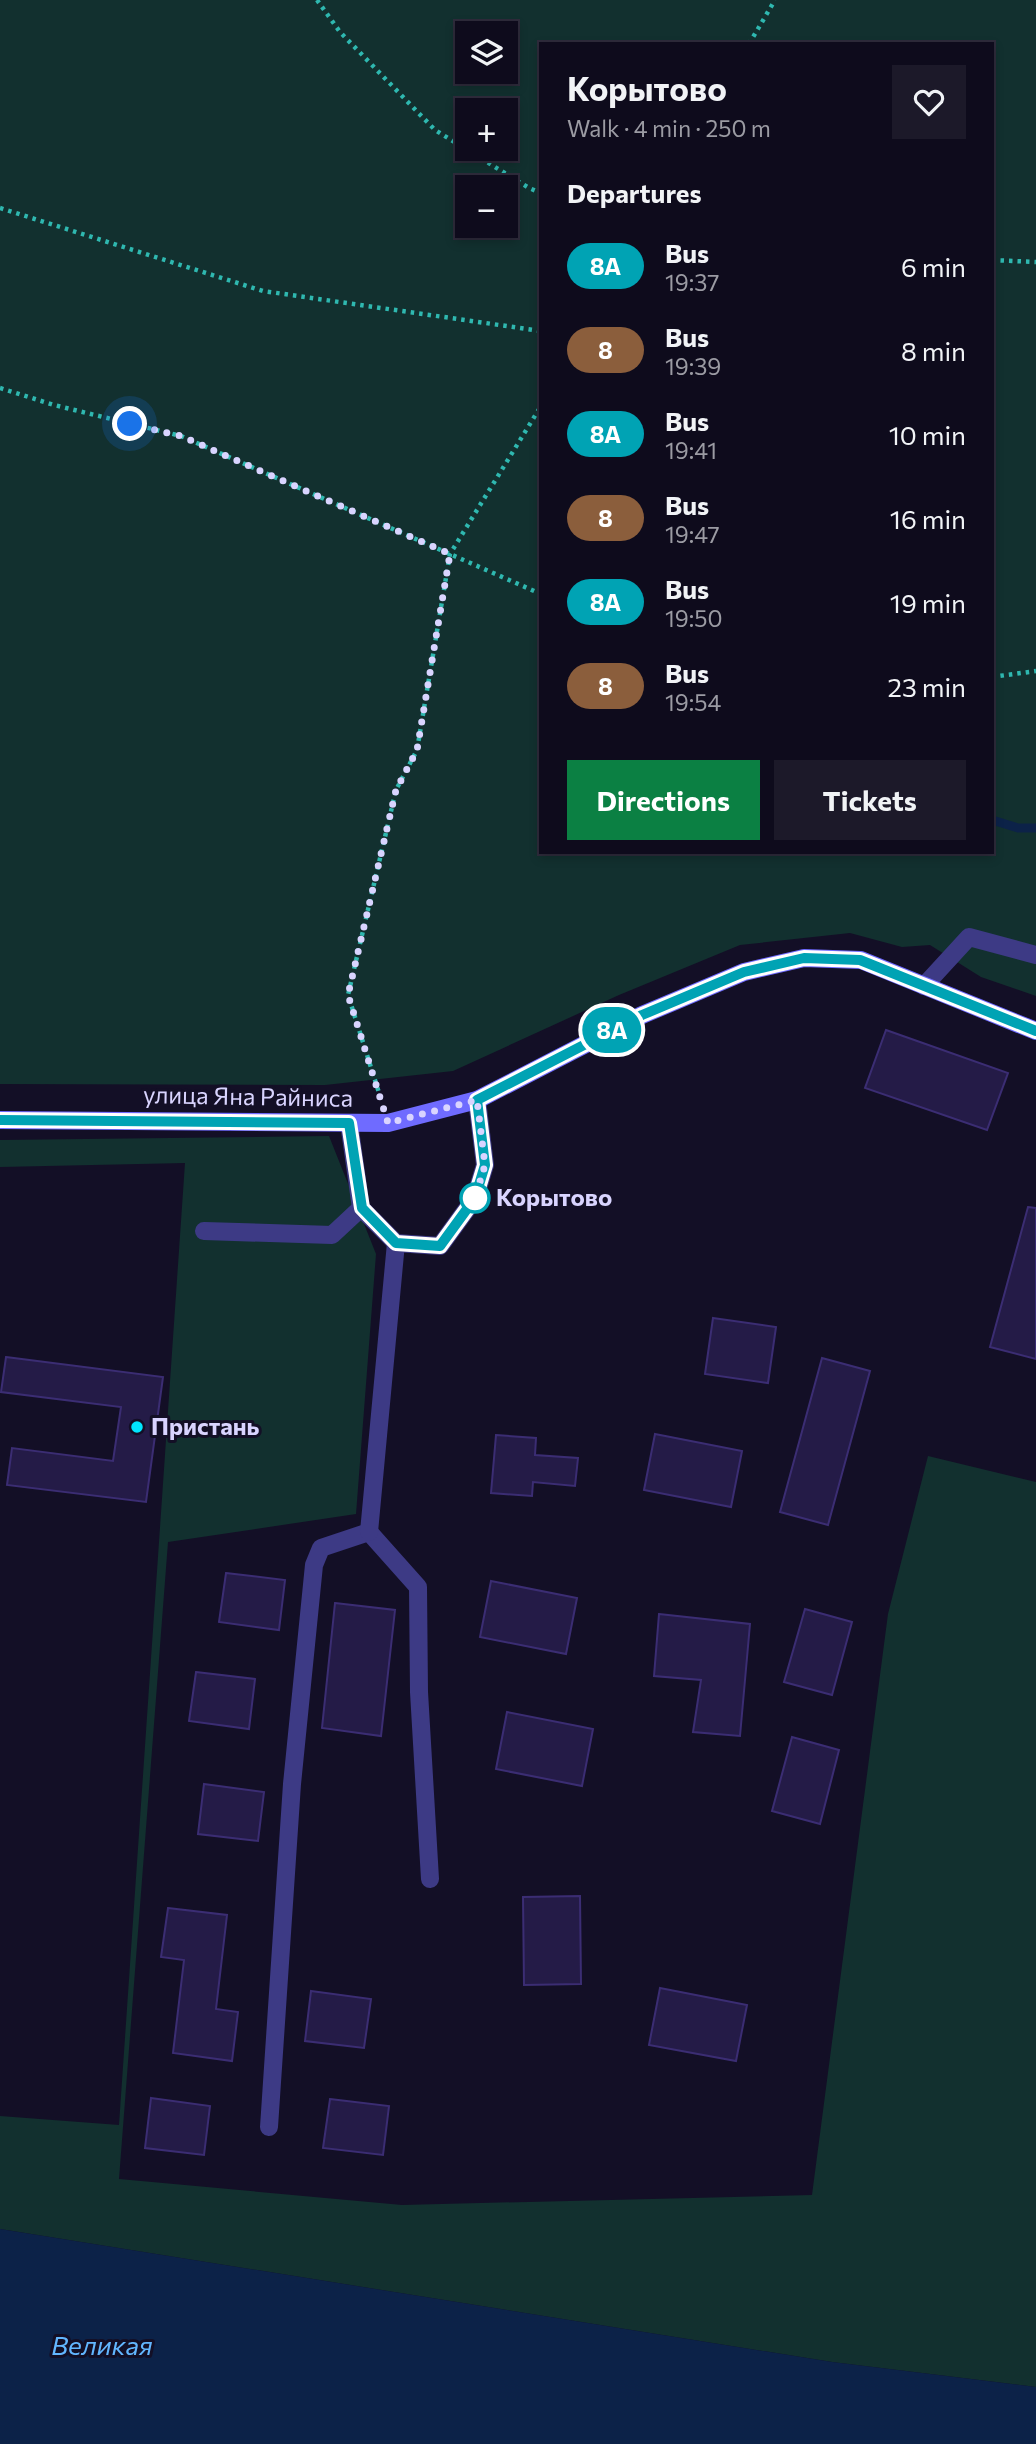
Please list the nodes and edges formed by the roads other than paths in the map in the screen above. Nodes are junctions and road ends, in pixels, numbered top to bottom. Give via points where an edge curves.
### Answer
1 (1036, 956) edge
2 (923, 986) junction
3 (1036, 1031) edge
4 (477, 1100) junction
5 (0, 1120) edge
6 (349, 1123) junction
7 (362, 1208) junction
8 (204, 1230) dead end
9 (396, 1243) junction
10 (369, 1532) junction
11 (430, 1879) dead end
12 (269, 2127) dead end

1 - 2 street via 969,937
2 - 3 street, улица Яна Райниса
2 - 4 street, улица Яна Райниса via 860,960 804,958 744,972 642,1015
4 - 6 street, улица Яна Райниса via 388,1123
4 - 9 street via 485,1165 475,1198 440,1246
5 - 6 street, улица Яна Райниса
6 - 7 street
7 - 8 street via 332,1236
7 - 9 street
9 - 10 street
10 - 11 street via 418,1587 418,1692
10 - 12 street via 321,1548 314,1566 292,1784

